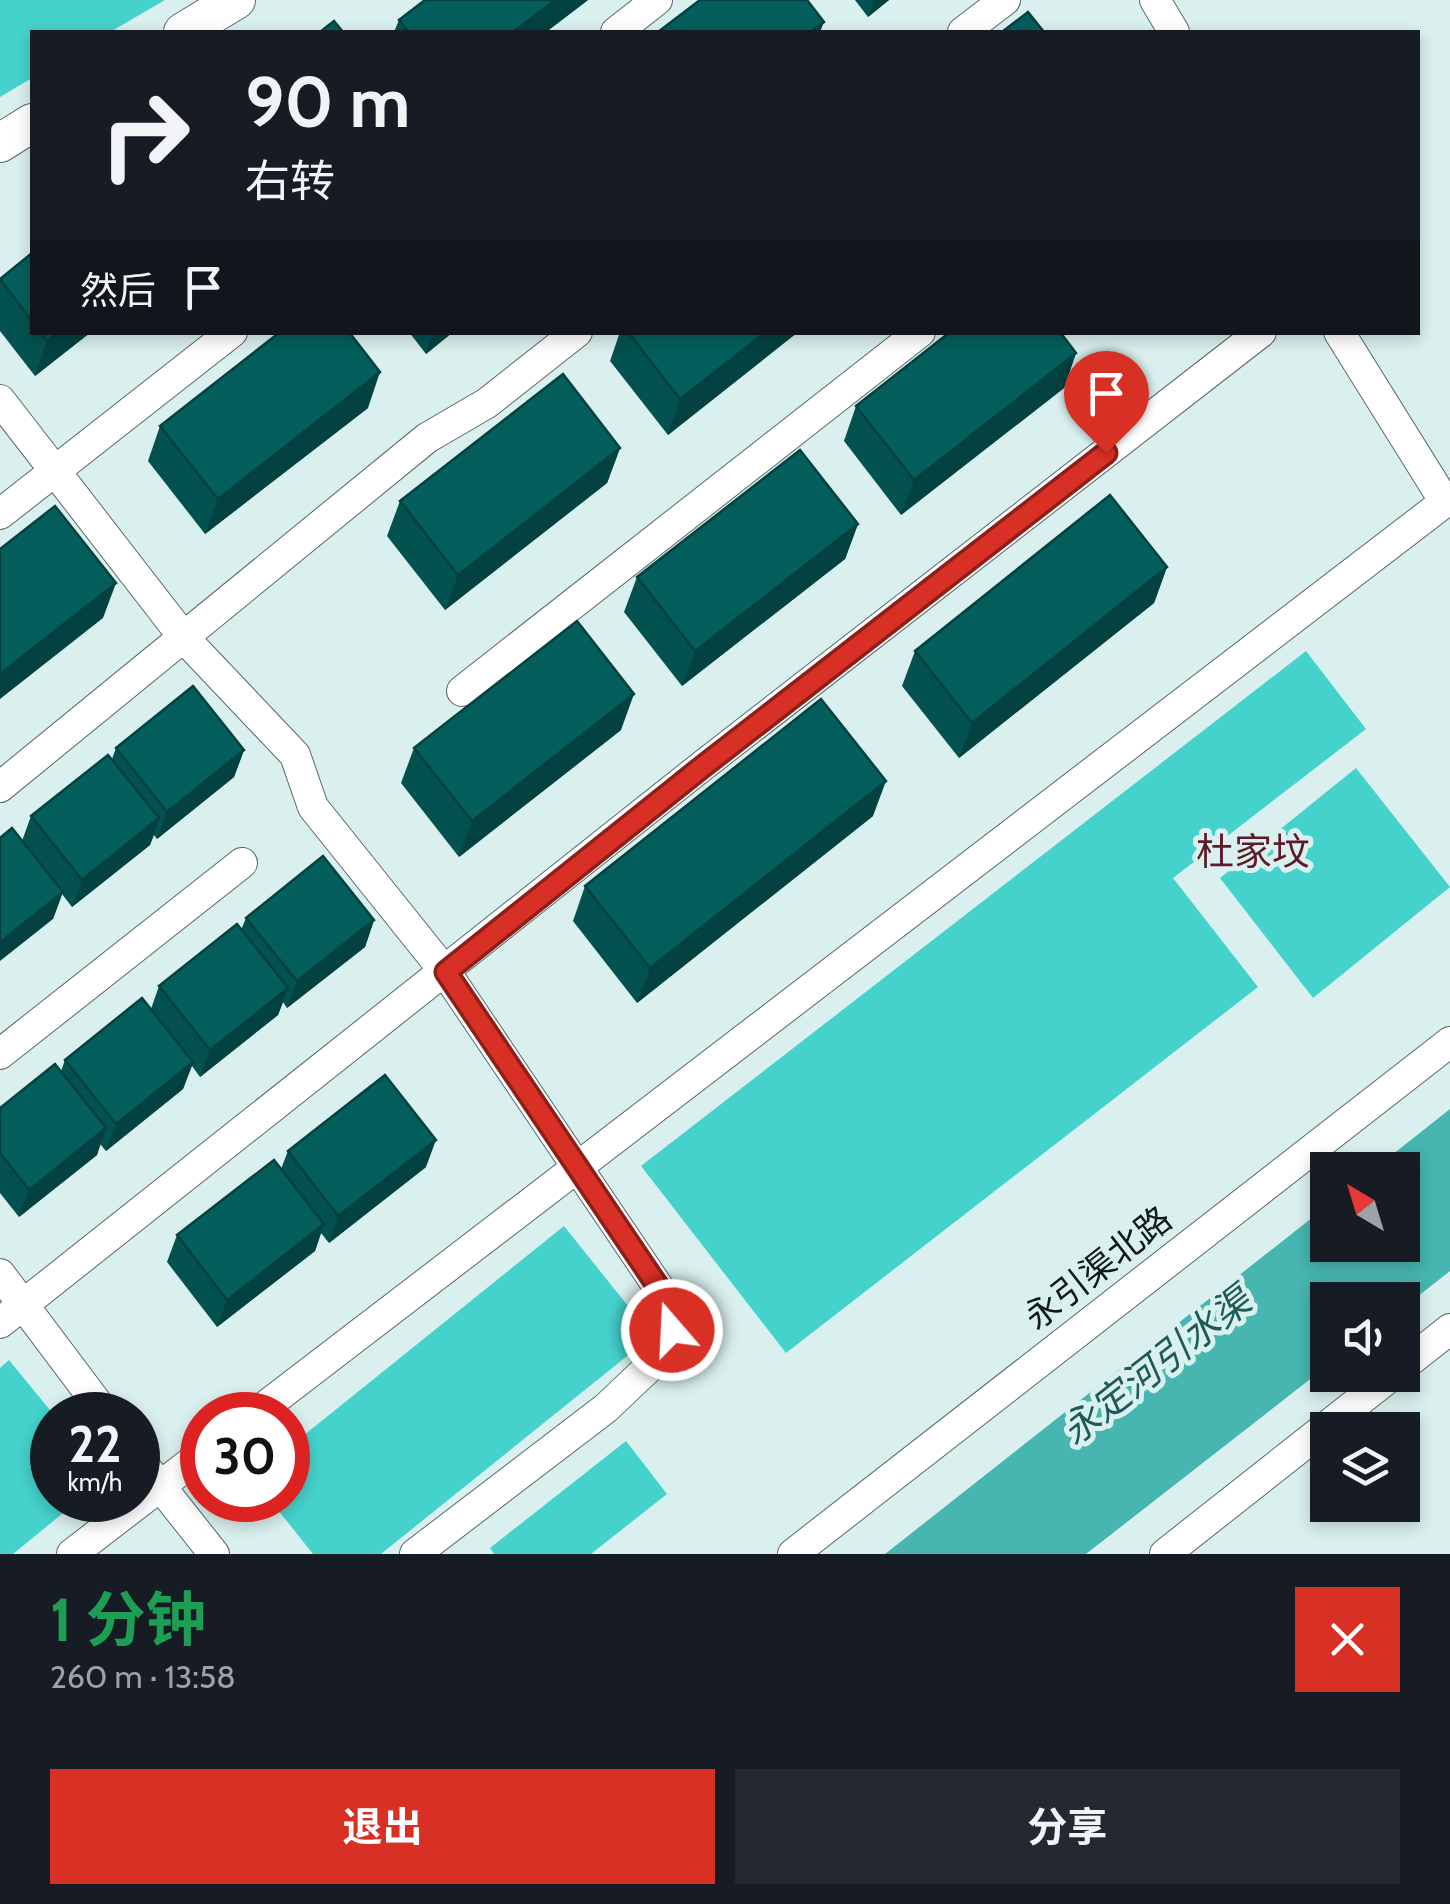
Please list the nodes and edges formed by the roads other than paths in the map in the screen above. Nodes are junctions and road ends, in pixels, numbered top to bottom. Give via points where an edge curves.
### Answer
1 (657, 0) edge
2 (1005, 0) edge
3 (1155, 0) edge
4 (224, 3) edge
5 (186, 30) edge
6 (619, 30) edge
7 (967, 30) edge
8 (1173, 30) edge
9 (30, 124) edge
10 (0, 142) edge
11 (228, 335) edge
12 (573, 335) edge
13 (916, 335) edge
14 (1257, 335) edge
15 (1341, 335) edge
16 (0, 400) edge
17 (54, 472) junction
18 (0, 514) edge
19 (185, 639) junction
20 (462, 691) dead end
21 (0, 787) edge
22 (242, 863) dead end
23 (446, 972) junction
24 (1450, 1042) edge
25 (0, 1054) edge
26 (578, 1167) junction
27 (0, 1274) edge
28 (24, 1304) junction
29 (0, 1324) edge
30 (1450, 1329) edge
31 (1420, 1353) edge
32 (89, 1392) edge
33 (284, 1392) edge
34 (1370, 1392) edge
35 (180, 1471) edge
36 (160, 1487) edge
37 (160, 1489) edge
38 (114, 1522) edge
39 (72, 1554) edge
40 (214, 1554) edge
41 (414, 1554) edge
42 (793, 1554) edge
43 (1165, 1554) edge

1 - 6 street
2 - 7 street
3 - 8 street
4 - 5 street
9 - 10 street
11 - 17 street
12 - 19 street via 487,403 427,438
13 - 20 street
14 - 23 street
15 - 26 street via 1445,502
16 - 17 street
17 - 18 street
17 - 19 street
19 - 21 street
19 - 23 street via 295,755 314,807
22 - 25 street
23 - 26 street
23 - 28 street
24 - 42 street, 永引渠北路
26 - 33 street
26 - 41 street via 661,1291 672,1330 664,1353 606,1408
27 - 28 street
28 - 29 street
28 - 32 street
30 - 31 street
34 - 43 street
35 - 36 street
37 - 40 street
38 - 39 street

